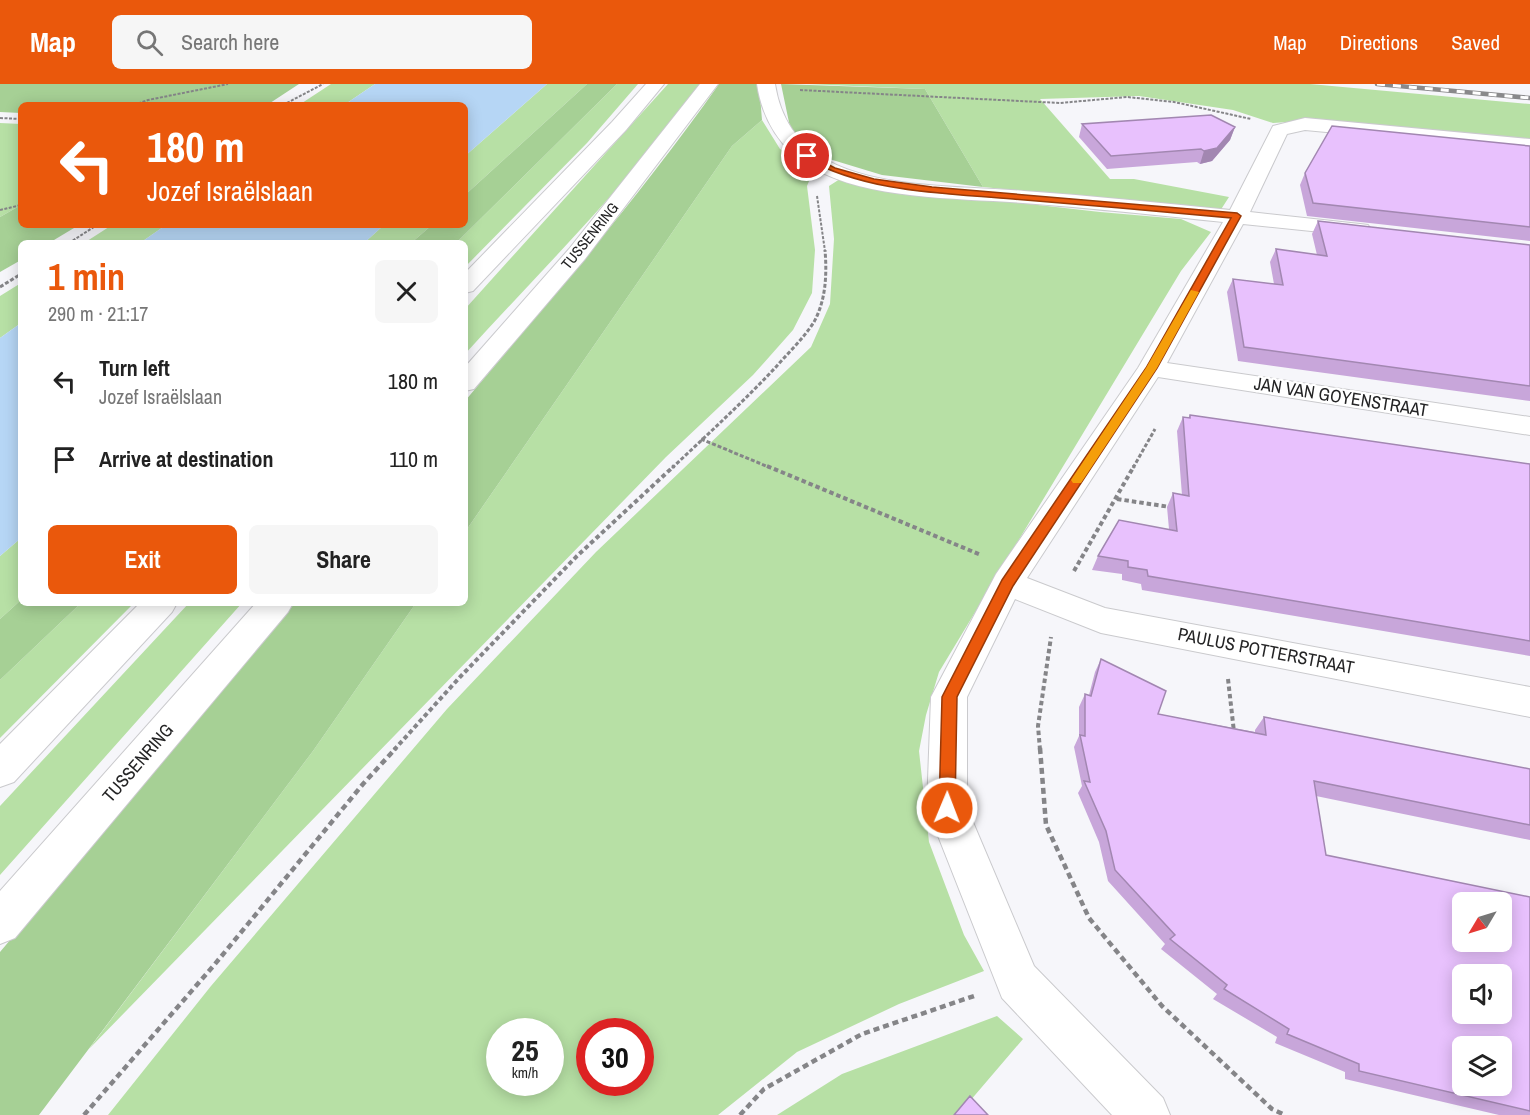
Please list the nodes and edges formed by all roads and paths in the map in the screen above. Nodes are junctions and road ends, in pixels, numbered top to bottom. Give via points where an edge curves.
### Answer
1 (228, 84) edge
2 (323, 84) edge
3 (655, 84) edge
4 (709, 84) edge
5 (766, 84) edge
6 (794, 90) dead end
7 (142, 102) edge
8 (289, 102) edge
9 (0, 118) edge
10 (18, 119) edge
11 (1292, 127) junction
12 (1530, 145) edge
13 (832, 170) junction
14 (18, 206) edge
15 (0, 210) edge
16 (1237, 216) junction
17 (92, 228) edge
18 (1377, 232) edge
19 (74, 240) edge
20 (18, 275) edge
21 (468, 283) edge
22 (0, 287) edge
23 (1151, 368) junction
24 (468, 380) edge
25 (1530, 426) edge
26 (701, 439) junction
27 (1117, 499) dead end
28 (1176, 508) edge
29 (1012, 577) junction
30 (157, 606) edge
31 (273, 606) edge
32 (1223, 643) junction
33 (1530, 702) edge
34 (1236, 744) edge
35 (0, 770) edge
36 (0, 923) edge
37 (1018, 982) junction
38 (84, 1115) edge
39 (740, 1115) edge
40 (1146, 1115) edge

1 - 7 path
2 - 8 path
3 - 21 main road
4 - 24 main road, TUSSENRING via 577,254
5 - 13 main road via 767,98 784,136 807,156
6 - 11 path via 1060,103 1127,97 1213,109
9 - 10 path
11 - 12 main road
11 - 16 main road
13 - 16 main road via 873,182 932,189
13 - 26 path via 814,182 827,271 823,299 814,321 741,403
14 - 15 path
16 - 18 main road
16 - 23 main road
17 - 19 path
20 - 22 path
23 - 25 main road, JAN VAN GOYENSTRAAT
23 - 29 main road
26 - 29 path
26 - 38 path via 578,556 460,677 363,784
27 - 28 path
29 - 32 main road, PAULUS POTTERSTRAAT via 1101,620
29 - 37 main road via 949,697 947,808
30 - 35 main road
31 - 36 main road, TUSSENRING
32 - 33 main road, PAULUS POTTERSTRAAT
32 - 34 path
37 - 39 path via 861,1034 764,1089
37 - 40 main road

